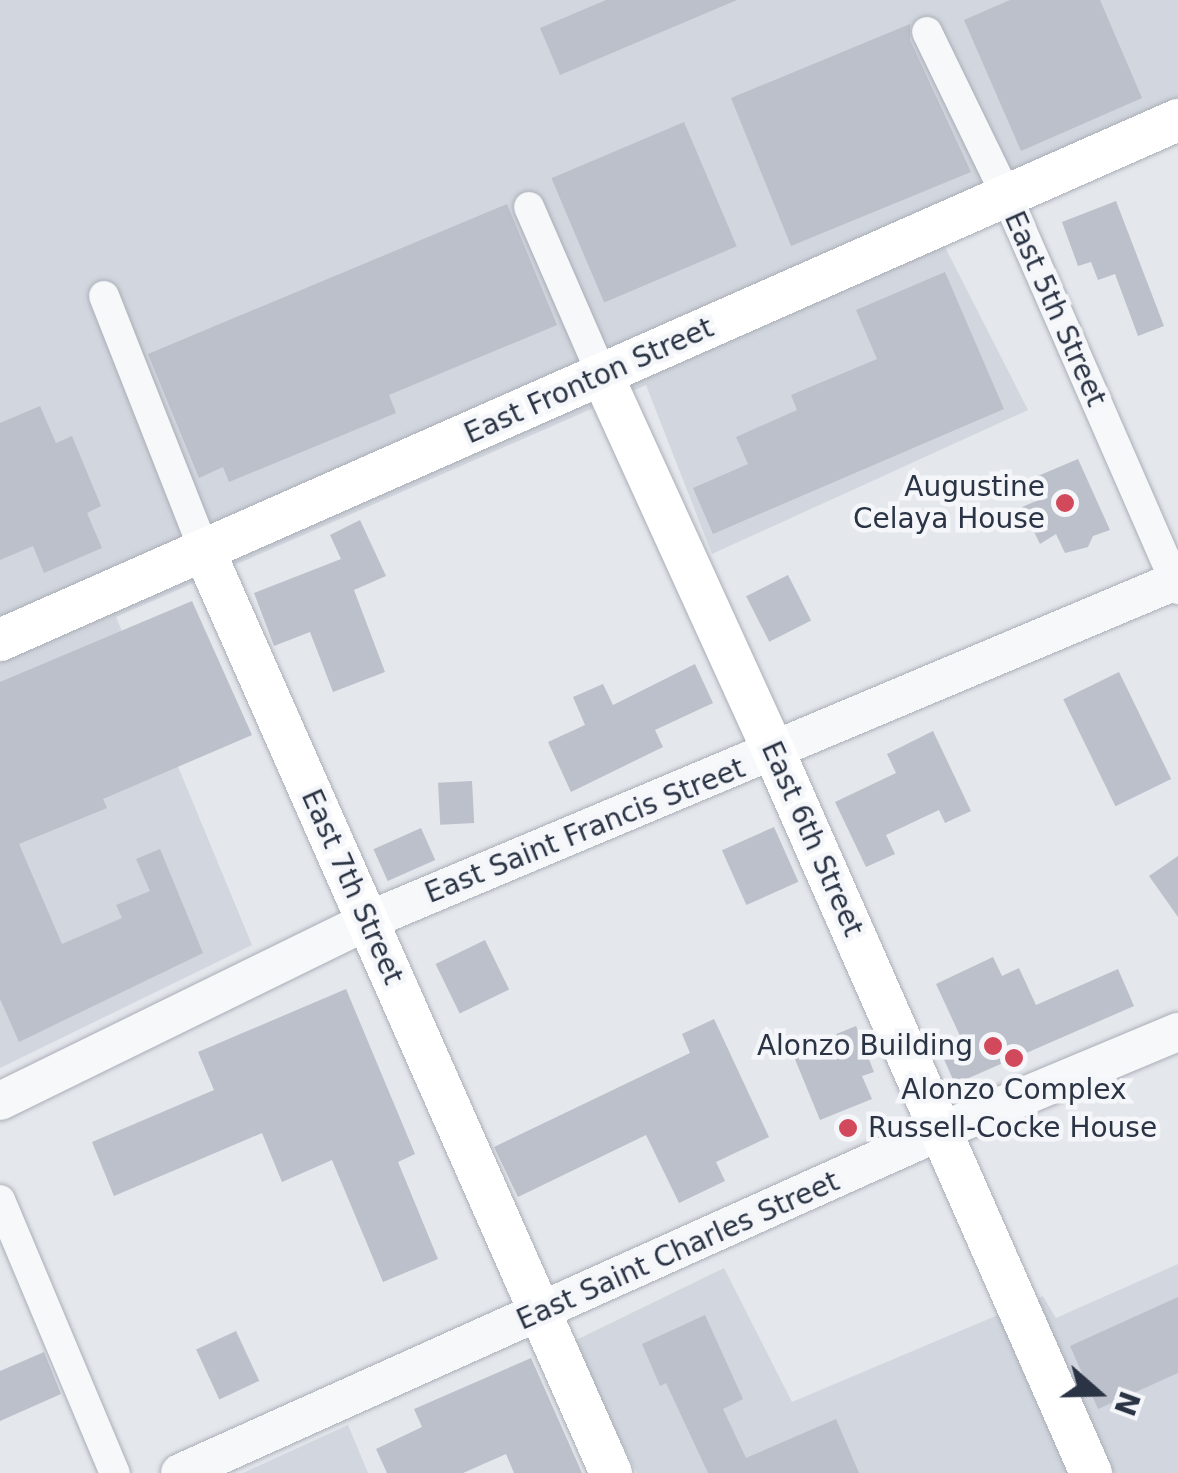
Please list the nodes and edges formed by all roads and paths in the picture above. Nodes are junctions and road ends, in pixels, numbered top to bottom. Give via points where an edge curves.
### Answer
1 (927, 32) dead end
2 (1178, 120) edge
3 (1007, 198) junction
4 (529, 207) dead end
5 (104, 296) dead end
6 (602, 375) junction
7 (205, 553) junction
8 (1177, 583) edge
9 (0, 640) edge
10 (774, 752) junction
11 (367, 921) junction
12 (1178, 1032) edge
13 (0, 1101) edge
14 (941, 1132) junction
15 (0, 1200) edge
16 (541, 1314) junction
17 (114, 1473) edge
18 (180, 1473) edge
19 (611, 1473) edge
20 (1091, 1473) edge

1 - 3 street, East 5th Street
2 - 3 main road, East Fronton Street
3 - 6 main road, East Fronton Street
3 - 8 street, East 5th Street
4 - 6 street, East 6th Street
5 - 7 street, East 7th Street
6 - 7 main road, East Fronton Street
6 - 10 main road, East 6th Street
7 - 9 main road, East Fronton Street
7 - 11 main road, East 7th Street
8 - 10 street, East Saint Francis Street
10 - 11 street, East Saint Francis Street
10 - 14 main road, East 6th Street
11 - 13 street, East Saint Francis Street
11 - 16 main road, East 7th Street
12 - 14 street, East Saint Charles Street
14 - 16 street, East Saint Charles Street
14 - 20 main road, East 6th Street
15 - 17 street
16 - 18 street, East Saint Charles Street
16 - 19 main road, East 7th Street

